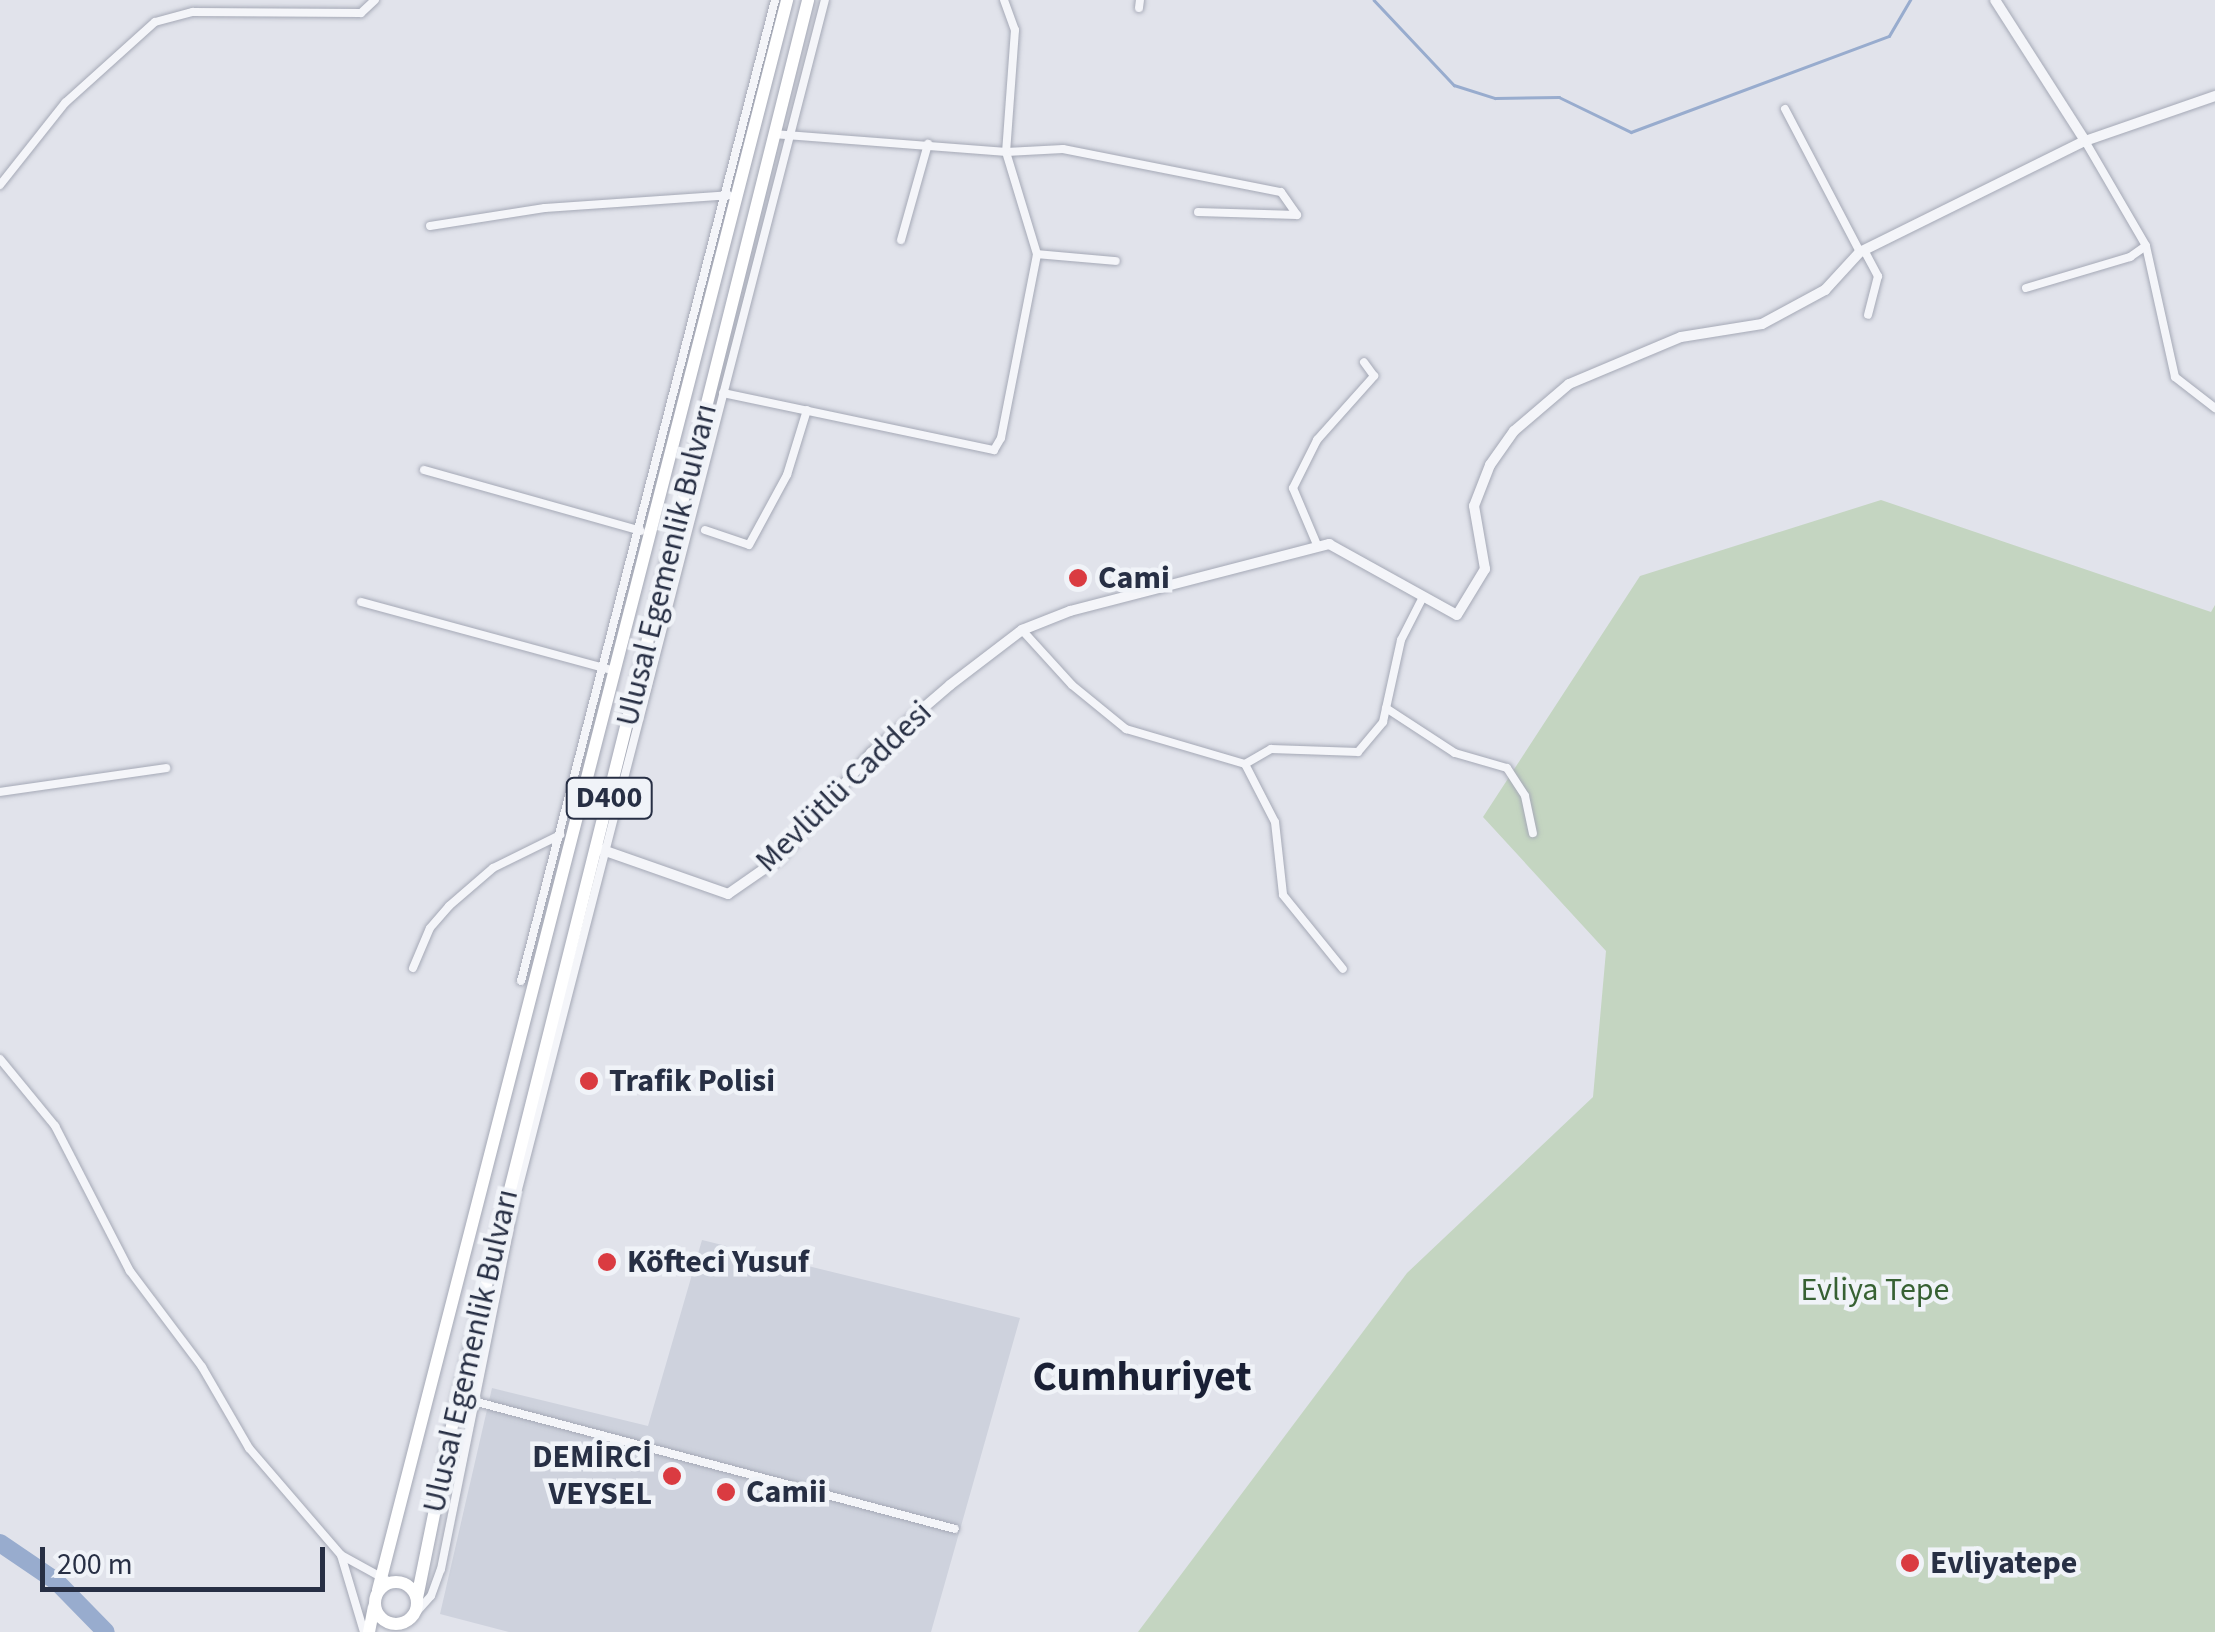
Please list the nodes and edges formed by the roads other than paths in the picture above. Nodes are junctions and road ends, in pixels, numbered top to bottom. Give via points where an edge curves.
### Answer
1 (375, 0) edge
2 (774, 0) edge
3 (787, 0) edge
4 (808, 0) edge
5 (825, 0) edge
6 (1004, 0) edge
7 (1995, 0) edge
8 (2215, 96) edge
9 (1785, 109) dead end
10 (752, 129) junction
11 (774, 134) junction
12 (790, 135) junction
13 (2085, 141) junction
14 (928, 144) junction
15 (1006, 152) junction
16 (0, 184) edge
17 (731, 195) junction
18 (1198, 212) dead end
19 (430, 226) dead end
20 (901, 240) dead end
21 (2146, 246) junction
22 (1862, 251) junction
23 (1037, 254) junction
24 (1116, 261) dead end
25 (2026, 288) dead end
26 (1868, 315) dead end
27 (1364, 362) dead end
28 (723, 393) junction
29 (2215, 408) edge
30 (806, 410) junction
31 (424, 470) dead end
32 (705, 530) dead end
33 (645, 532) junction
34 (1318, 546) junction
35 (1422, 600) junction
36 (361, 602) dead end
37 (1022, 630) junction
38 (611, 670) junction
39 (1386, 708) junction
40 (1245, 764) junction
41 (166, 768) dead end
42 (0, 792) edge
43 (1532, 832) dead end
44 (560, 834) junction
45 (600, 849) junction
46 (412, 968) dead end
47 (1343, 969) dead end
48 (521, 981) dead end
49 (0, 1059) edge
50 (516, 1181) junction
51 (458, 1397) junction
52 (476, 1402) junction
53 (955, 1528) dead end
54 (341, 1555) junction
55 (381, 1589) junction
56 (417, 1598) junction
57 (412, 1617) junction
58 (366, 1632) edge
59 (408, 1632) edge

1 - 16 street via 361,13 192,12 155,22 65,103
2 - 17 street
3 - 10 highway, Ulusal Egemenlik Bulvarı / D400
4 - 11 highway, Ulusal Egemenlik Bulvarı / D400
5 - 12 street
6 - 15 street via 1015,30
7 - 13 street
8 - 13 street
9 - 22 street
10 - 11 highway
10 - 17 highway, Ulusal Egemenlik Bulvarı / D400
11 - 12 street
11 - 45 highway, Ulusal Egemenlik Bulvarı / D400
12 - 14 street
12 - 28 street
13 - 21 street
13 - 22 street
14 - 15 street
14 - 20 street
15 - 18 street via 1063,149 1281,192 1298,215
15 - 23 street
17 - 19 street via 545,208
17 - 33 highway, Ulusal Egemenlik Bulvarı / D400
21 - 25 street via 2130,257
21 - 29 street via 2175,378
22 - 26 street via 1878,276
22 - 35 street via 1825,290 1762,324 1680,337 1569,384 1514,431 1490,464 1474,506 1485,569 1457,615
23 - 24 street
23 - 30 street via 994,450
27 - 34 street via 1374,376 1318,440 1294,488
28 - 30 street
28 - 45 street
30 - 32 street via 787,476 748,544
31 - 33 street
33 - 38 highway, Ulusal Egemenlik Bulvarı / D400
34 - 35 street via 1330,544
34 - 37 street, Mevlütlü Caddesi
35 - 39 street via 1401,640
36 - 38 street
37 - 40 street via 1072,685 1126,729
37 - 45 street, Mevlütlü Caddesi via 871,754 780,858 728,894
38 - 44 street
38 - 55 highway, Ulusal Egemenlik Bulvarı / D400
39 - 40 street via 1358,752 1271,749
39 - 43 street via 1454,753 1507,768 1526,796
40 - 47 street via 1275,822 1283,895
41 - 42 street
44 - 46 street via 503,861 449,906 430,928
44 - 48 street
45 - 50 highway, Ulusal Egemenlik Bulvarı / D400
49 - 54 street via 55,1126 130,1271 202,1367 249,1448
50 - 51 highway, Ulusal Egemenlik Bulvarı / D400
50 - 52 street
51 - 52 street
51 - 56 highway, Ulusal Egemenlik Bulvarı / D400
52 - 53 street
52 - 57 street via 437,1582
54 - 55 street
54 - 58 street
55 - 56 highway via 404,1582
55 - 57 highway via 386,1622
55 - 58 highway, Ulusal Egemenlik Bulvarı / D400
56 - 57 highway, Ulusal Egemenlik Bulvarı
57 - 59 highway

